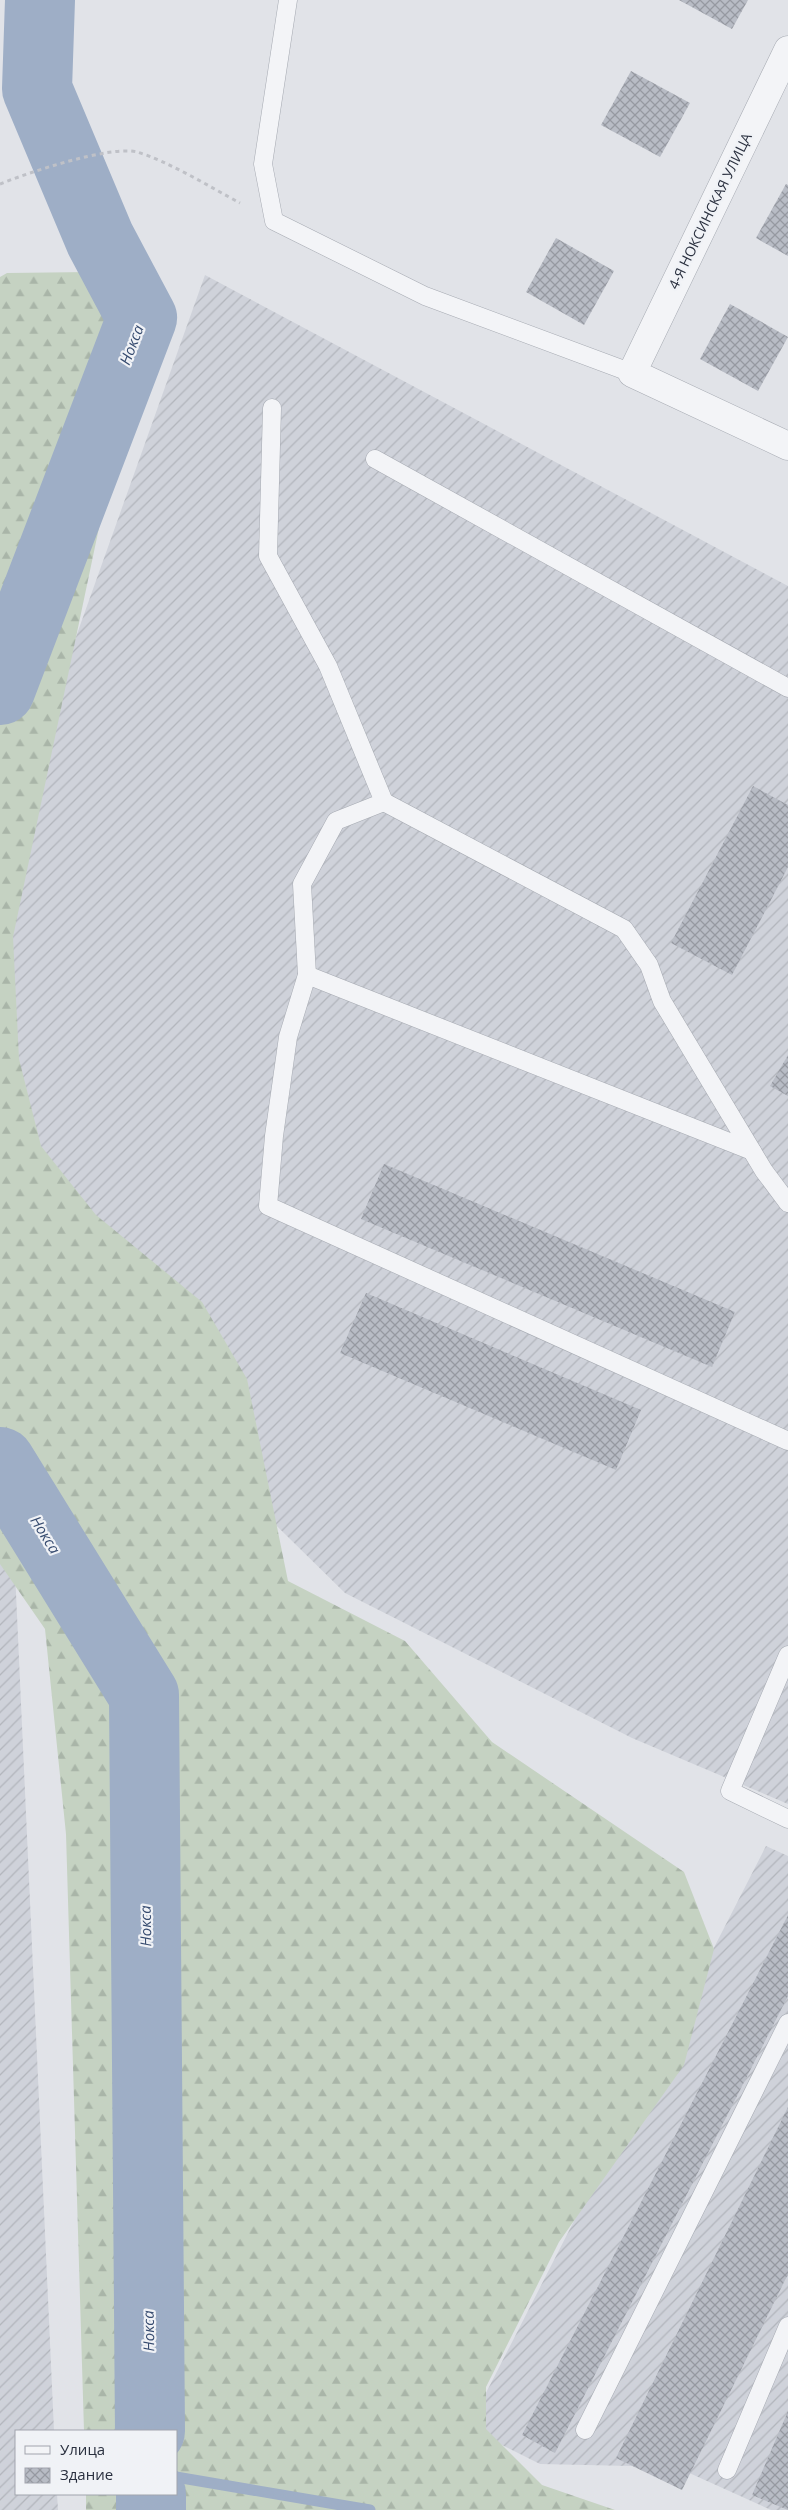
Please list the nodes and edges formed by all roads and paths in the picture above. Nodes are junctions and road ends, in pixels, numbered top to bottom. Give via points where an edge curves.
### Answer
1 (288, 0) edge
2 (788, 50) edge
3 (0, 184) edge
4 (274, 221) junction
5 (632, 373) junction
6 (272, 408) dead end
7 (788, 446) edge
8 (375, 459) dead end
9 (788, 688) edge
10 (384, 802) junction
11 (307, 975) junction
12 (752, 1151) junction
13 (788, 1203) edge
14 (788, 1442) edge
15 (788, 1655) edge
16 (788, 1819) edge
17 (788, 2023) edge
18 (788, 2326) edge
19 (585, 2430) dead end
20 (727, 2470) dead end

1 - 4 lane via 263,164
2 - 5 street, 4-Я НОКСИНСКАЯ УЛИЦА
3 - 4 path via 26,173 113,152 136,152 178,170
4 - 5 lane via 425,296
5 - 7 street
6 - 10 lane via 268,556 328,666
8 - 9 lane
10 - 11 lane via 336,821 302,884
10 - 12 lane via 624,929 649,965 662,1001
11 - 12 lane
11 - 14 lane via 288,1037 268,1206
12 - 13 lane
15 - 16 lane via 730,1791
17 - 19 lane
18 - 20 lane

